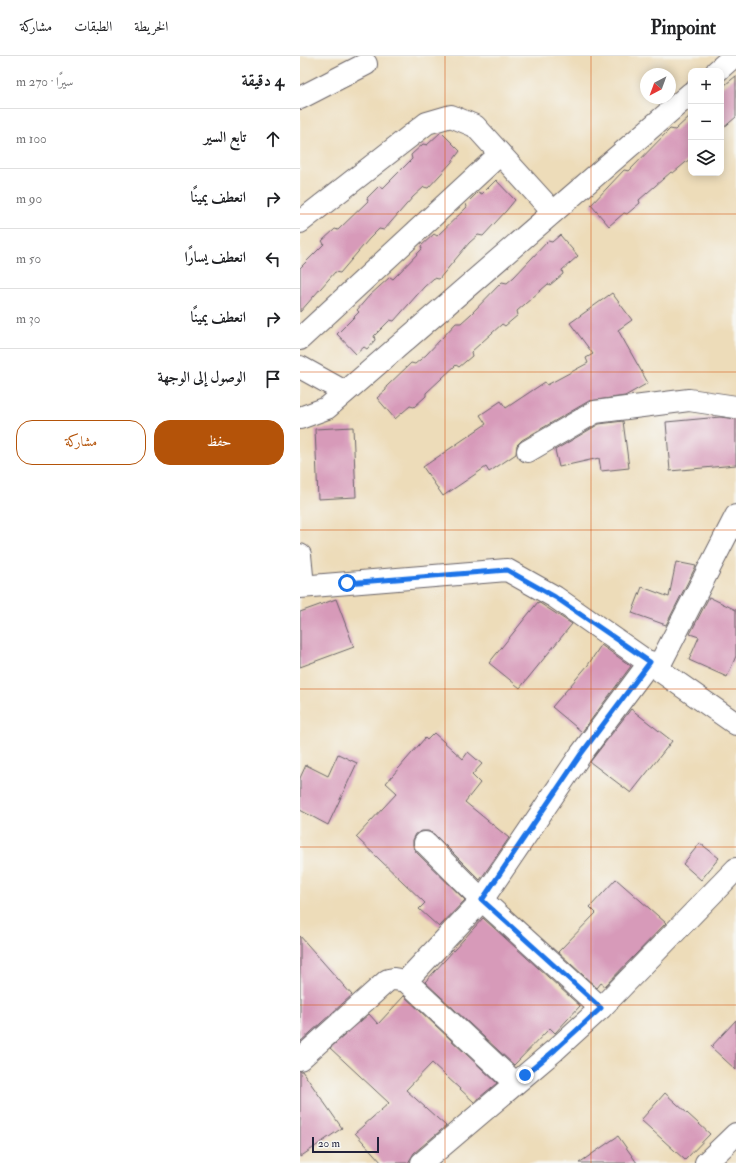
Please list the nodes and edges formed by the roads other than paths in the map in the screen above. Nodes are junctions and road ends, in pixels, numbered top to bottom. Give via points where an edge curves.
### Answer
1 (734, 56) edge
2 (366, 64) dead end
3 (720, 68) edge
4 (688, 96) edge
5 (300, 98) edge
6 (500, 154) junction
7 (553, 212) junction
8 (300, 222) edge
9 (300, 339) edge
10 (300, 367) edge
11 (345, 392) junction
12 (736, 407) edge
13 (300, 418) edge
14 (528, 451) dead end
15 (736, 516) edge
16 (300, 555) edge
17 (301, 586) edge
18 (654, 665) junction
19 (736, 724) edge
20 (425, 843) dead end
21 (736, 869) edge
22 (482, 900) junction
23 (406, 981) junction
24 (601, 1008) junction
25 (300, 1059) edge
26 (515, 1083) junction
27 (736, 1134) edge
28 (422, 1163) edge
29 (706, 1163) edge

1 - 3 street
2 - 5 street
4 - 7 street
6 - 7 street
6 - 8 street via 475,126 451,116 427,123
6 - 9 street
7 - 11 street
10 - 11 street
11 - 13 street via 327,408
12 - 14 street via 689,400 595,412
15 - 18 street
16 - 17 street
17 - 18 street via 507,570 555,597
18 - 19 street
18 - 22 street via 581,754
20 - 22 street
21 - 24 street
22 - 23 street
22 - 24 street
23 - 25 street via 388,980
23 - 26 street
24 - 26 street
26 - 28 street
27 - 29 street

